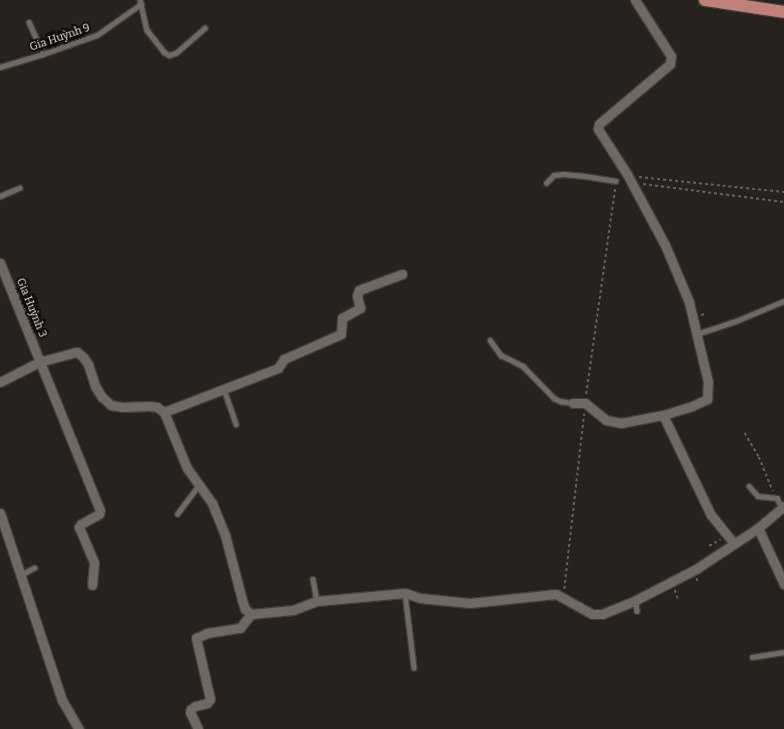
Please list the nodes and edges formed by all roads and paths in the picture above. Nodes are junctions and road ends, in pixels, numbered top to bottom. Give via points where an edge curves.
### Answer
1 (635, 0) edge
2 (705, 0) edge
3 (141, 2) edge
4 (784, 12) edge
5 (29, 22) dead end
6 (205, 28) dead end
7 (43, 54) junction
8 (0, 67) edge
9 (628, 178) junction
10 (616, 182) joint
11 (546, 183) dead end
12 (19, 188) dead end
13 (784, 192) edge
14 (0, 196) edge
15 (784, 202) edge
16 (0, 264) edge
17 (402, 274) dead end
18 (784, 301) edge
19 (697, 334) junction
20 (490, 340) dead end
21 (40, 362) junction
22 (0, 382) edge
23 (224, 389) junction
24 (579, 403) junction
25 (164, 412) junction
26 (663, 415) junction
27 (236, 424) dead end
28 (745, 433) dead end
29 (198, 486) junction
30 (749, 486) dead end
31 (776, 498) junction
32 (783, 507) edge
33 (0, 513) edge
34 (177, 514) dead end
35 (758, 528) junction
36 (728, 535) junction
37 (734, 543) junction
38 (709, 546) dead end
39 (34, 568) dead end
40 (20, 575) junction
41 (313, 579) dead end
42 (784, 584) edge
43 (92, 585) dead end
44 (405, 593) junction
45 (563, 597) junction
46 (636, 600) junction
47 (317, 601) junction
48 (637, 611) dead end
49 (251, 614) junction
50 (784, 652) edge
51 (752, 657) dead end
52 (414, 667) dead end
53 (79, 729) edge
54 (198, 729) edge

1 - 9 street via 671,56 671,60 670,64 599,124 599,132
2 - 4 main road
3 - 6 lane, Gia Huỳnh 9 via 147,30 169,55 176,53
3 - 7 lane, Gia Huỳnh 9 via 97,35
5 - 7 lane
7 - 8 lane, Gia Huỳnh 9
9 - 13 path
9 - 15 path
9 - 19 street via 665,245 689,302
10 - 11 lane via 563,174 554,175
10 - 24 path
12 - 14 lane
16 - 21 street, Gia Huỳnh 3
17 - 23 street via 360,290 360,308 342,318 341,334 284,359 278,368
18 - 19 lane
19 - 26 street via 708,382 707,399
20 - 24 lane via 501,355 523,366 554,398 560,402
21 - 22 street
21 - 25 street via 77,352 88,364 95,386 102,397 111,405 158,407
21 - 43 street, Gia Huỳnh 3 via 100,510 100,514 79,526 94,563
23 - 25 street
23 - 27 lane
24 - 26 street via 612,423
24 - 45 path
25 - 29 street via 187,468
26 - 36 street via 711,515
28 - 31 path via 759,457
29 - 34 lane
29 - 49 street via 215,509 225,535 242,600
30 - 31 lane via 758,496
31 - 32 lane
32 - 35 street
33 - 40 street
35 - 37 street
35 - 42 street
36 - 37 street
36 - 38 path
37 - 46 street via 696,569
39 - 40 lane
40 - 53 street via 62,700
41 - 47 lane
44 - 45 street via 420,598 470,603 556,594
44 - 47 street
44 - 52 lane
45 - 46 street via 598,615
46 - 48 lane
47 - 49 street via 293,610
49 - 54 street via 240,628 196,638 210,699 207,703 191,709
50 - 51 lane

